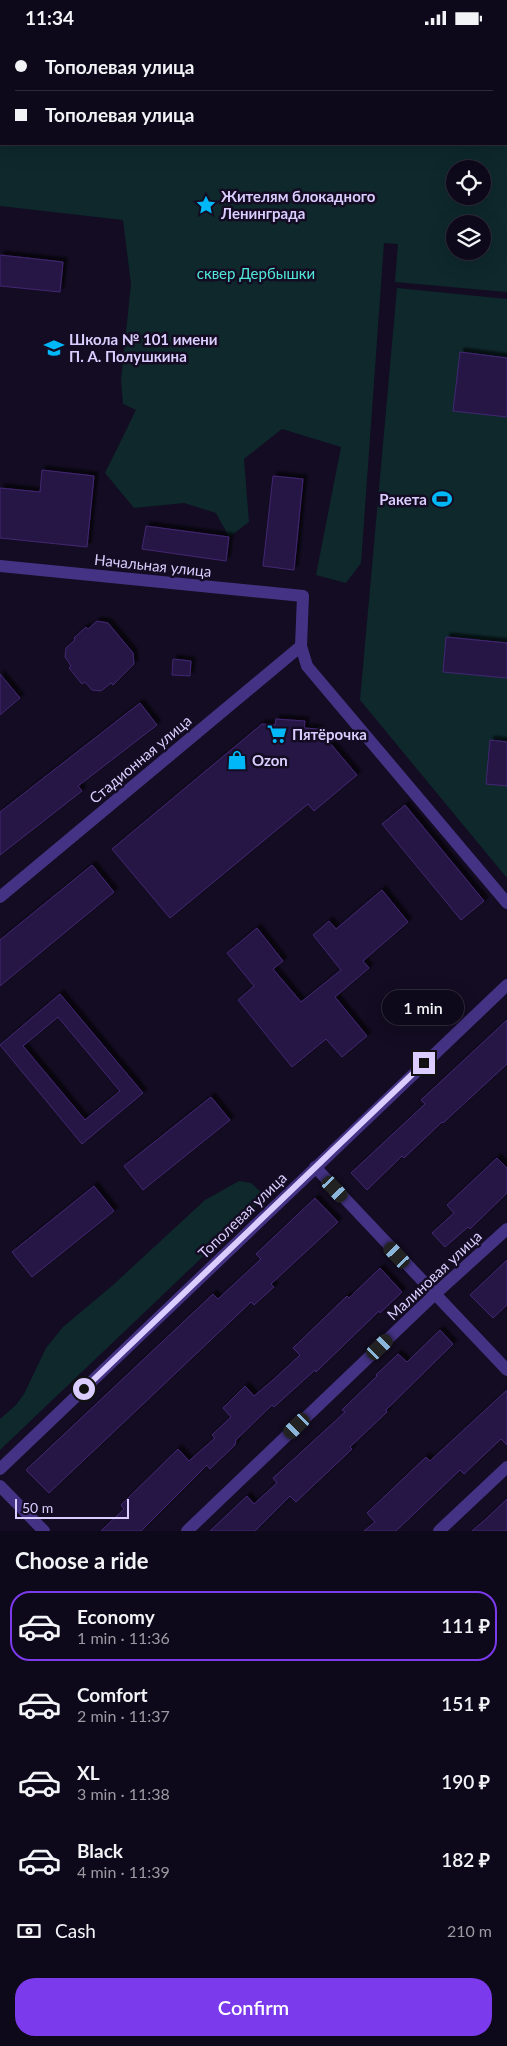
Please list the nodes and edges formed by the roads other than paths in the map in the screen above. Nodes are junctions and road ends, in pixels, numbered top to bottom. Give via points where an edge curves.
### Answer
1 (0, 566) edge
2 (301, 646) junction
3 (0, 897) edge
4 (507, 903) edge
5 (507, 985) edge
6 (314, 1167) junction
7 (507, 1229) edge
8 (435, 1294) junction
9 (507, 1371) edge
10 (507, 1467) edge
11 (0, 1469) edge
12 (0, 1486) edge
13 (44, 1531) edge
14 (187, 1531) edge
15 (439, 1531) edge

1 - 2 street, Начальная улица via 303,596
2 - 3 street, Стадионная улица
2 - 4 street via 308,666
5 - 6 street, Тополевая улица
6 - 8 street
6 - 11 street, Тополевая улица
7 - 8 street, Малиновая улица
8 - 9 street
8 - 14 street, Малиновая улица
10 - 15 street
12 - 13 street

